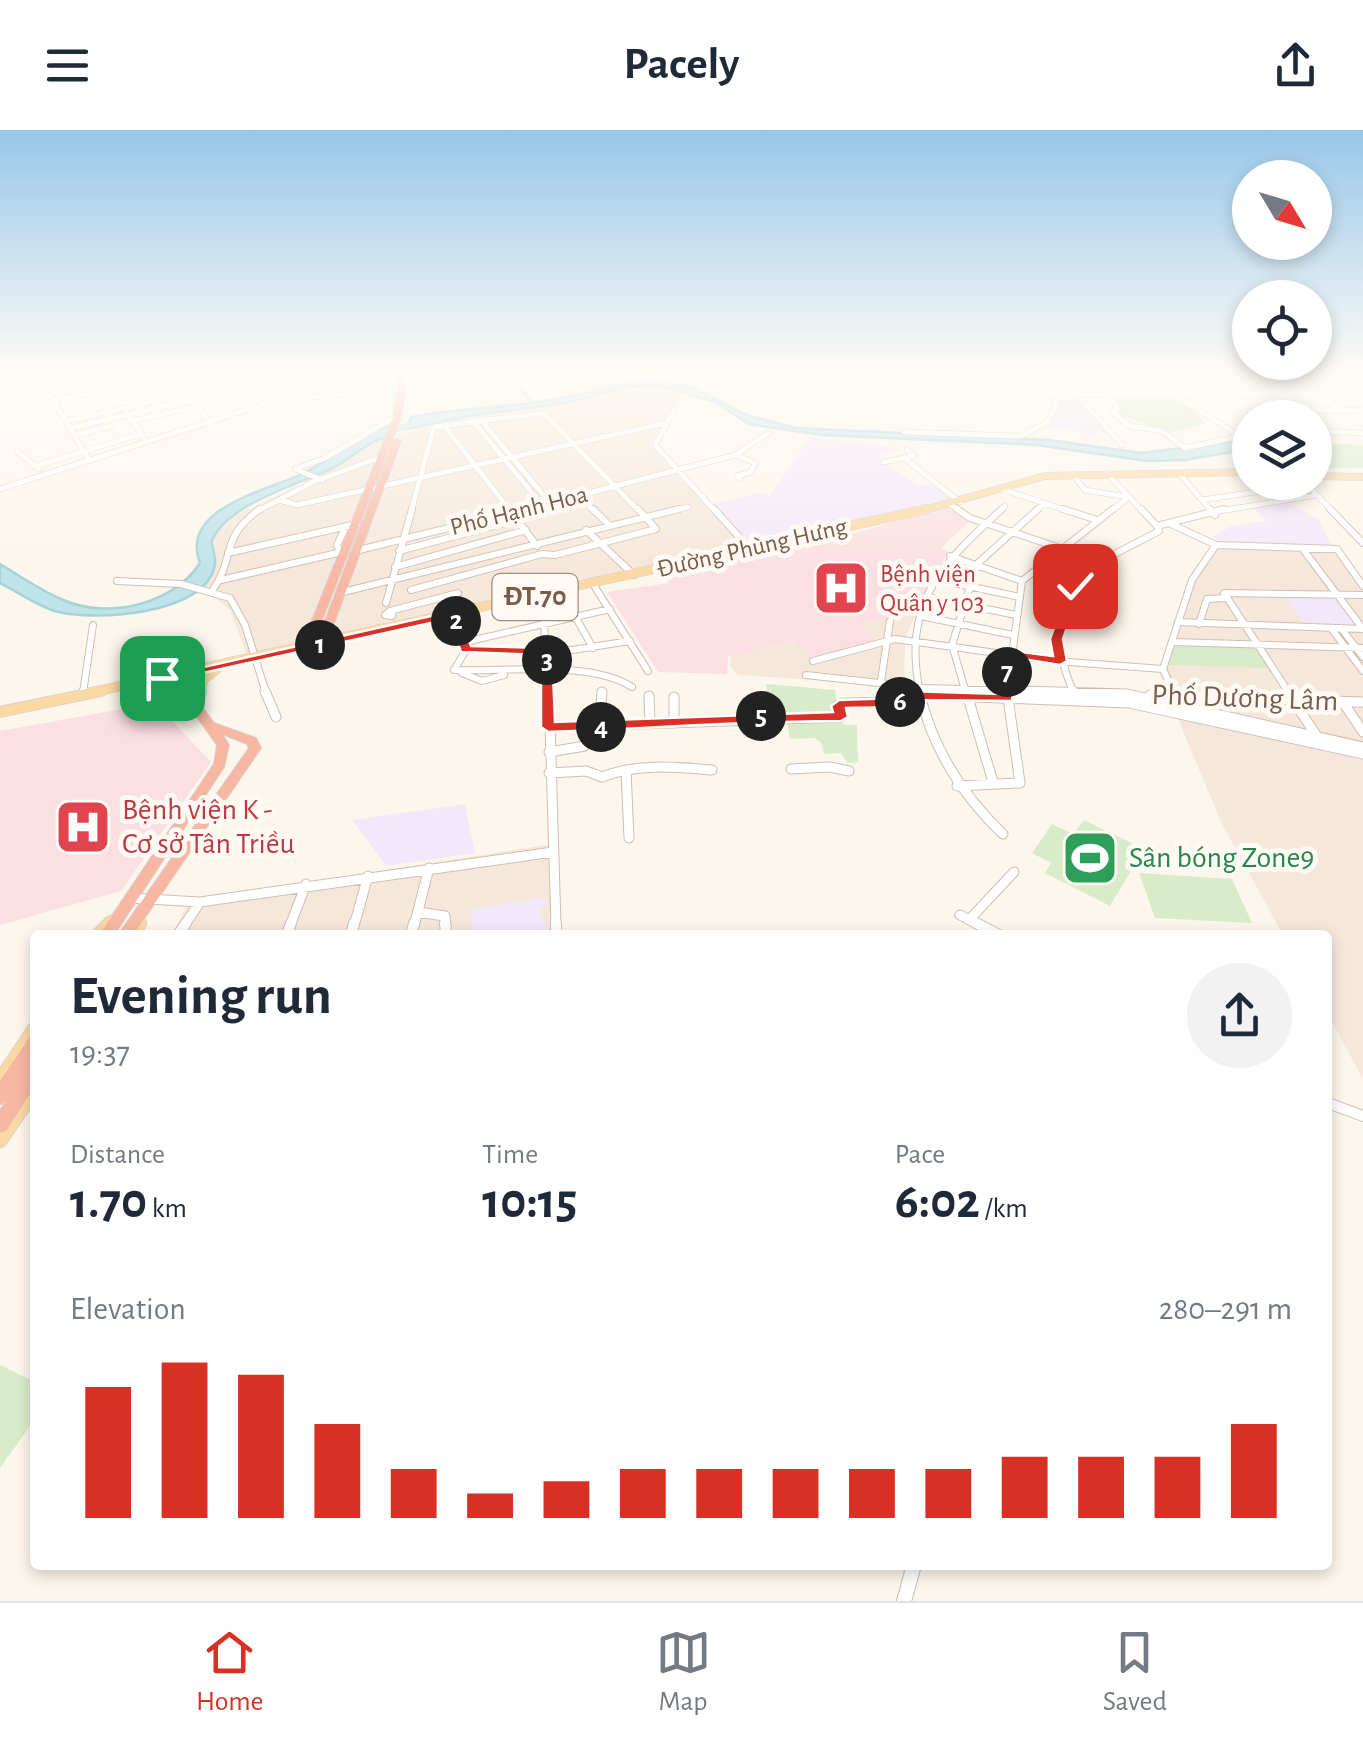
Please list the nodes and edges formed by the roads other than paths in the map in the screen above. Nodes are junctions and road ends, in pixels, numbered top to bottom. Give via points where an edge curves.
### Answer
1 (77, 437) edge
2 (100, 437) edge
3 (130, 437) edge
4 (143, 437) edge
5 (165, 437) edge
6 (364, 437) edge
7 (390, 437) edge
8 (399, 437) edge
9 (431, 437) edge
10 (453, 437) edge
11 (488, 437) edge
12 (493, 437) edge
13 (569, 437) edge
14 (605, 437) edge
15 (660, 437) edge
16 (763, 437) edge
17 (1114, 437) edge
18 (1170, 437) edge
19 (120, 439) joint
20 (1232, 440) edge
21 (148, 442) junction
22 (104, 443) junction
23 (576, 443) junction
24 (1122, 446) dead end
25 (82, 449) junction
26 (17, 451) dead end
27 (539, 451) joint
28 (738, 453) junction
29 (905, 454) joint
30 (382, 457) junction
31 (508, 458) junction
32 (89, 460) junction
33 (884, 462) dead end
34 (1102, 464) dead end
35 (476, 465) junction
36 (36, 466) junction
37 (679, 470) junction
38 (1178, 472) junction
39 (1232, 472) edge
40 (1109, 473) junction
41 (46, 474) junction
42 (1072, 474) junction
43 (1332, 474) edge
44 (1363, 474) edge
45 (419, 478) junction
46 (740, 478) dead end
47 (322, 480) junction
48 (382, 486) junction
49 (615, 486) junction
50 (1, 488) edge
51 (1001, 489) junction
52 (368, 490) junction
53 (578, 495) junction
54 (1232, 495) edge
55 (1130, 497) junction
56 (278, 500) junction
57 (1202, 500) junction
58 (1280, 500) edge
59 (1321, 500) edge
60 (960, 502) junction
61 (545, 503) junction
62 (950, 504) junction
63 (1045, 504) junction
64 (1005, 506) dead end
65 (688, 507) dead end
66 (512, 514) junction
67 (1215, 515) junction
68 (647, 517) junction
69 (1097, 520) junction
70 (609, 524) junction
71 (986, 524) junction
72 (1172, 524) junction
73 (351, 525) junction
74 (1157, 526) junction
75 (656, 529) joint
76 (459, 530) junction
77 (526, 530) junction
78 (586, 530) junction
79 (1012, 532) junction
80 (403, 538) junction
81 (1357, 539) edge
82 (536, 543) junction
83 (598, 544) junction
84 (1216, 545) junction
85 (470, 546) junction
86 (749, 548) junction
87 (1060, 548) junction
88 (1302, 548) junction
89 (351, 550) junction
90 (399, 551) junction
91 (228, 553) junction
92 (542, 554) junction
93 (950, 556) junction
94 (478, 558) junction
95 (977, 564) junction
96 (395, 567) junction
97 (484, 569) junction
98 (634, 575) junction
99 (223, 578) junction
100 (935, 579) junction
101 (1022, 580) junction
102 (118, 581) dead end
103 (392, 583) junction
104 (594, 584) junction
105 (971, 586) junction
106 (1363, 586) edge
107 (412, 590) dead end
108 (212, 591) junction
109 (343, 592) junction
110 (458, 593) dead end
111 (1338, 594) junction
112 (1363, 595) edge
113 (542, 596) junction
114 (929, 597) junction
115 (1020, 597) junction
116 (1225, 598) junction
117 (386, 603) dead end
118 (965, 604) junction
119 (610, 609) junction
120 (393, 611) dead end
121 (453, 614) junction
122 (1016, 615) junction
123 (921, 616) junction
124 (576, 618) junction
125 (890, 621) dead end
126 (1178, 622) junction
127 (959, 624) junction
128 (1199, 624) junction
129 (94, 625) dead end
130 (547, 625) junction
131 (1244, 626) junction
132 (1331, 628) junction
133 (1342, 628) junction
134 (1363, 629) edge
135 (1013, 636) junction
136 (885, 640) junction
137 (912, 640) junction
138 (630, 642) junction
139 (1174, 642) junction
140 (321, 644) junction
141 (952, 645) junction
142 (1256, 645) junction
143 (466, 646) junction
144 (306, 648) junction
145 (593, 648) junction
146 (1355, 648) edge
147 (547, 651) junction
148 (1010, 653) junction
149 (1363, 657) edge
150 (256, 659) junction
151 (813, 661) dead end
152 (1060, 661) junction
153 (228, 664) junction
154 (1164, 669) junction
155 (648, 670) dead end
156 (1363, 671) edge
157 (188, 673) junction
158 (548, 674) junction
159 (806, 675) dead end
160 (881, 681) junction
161 (632, 688) dead end
162 (602, 692) dead end
163 (919, 692) junction
164 (966, 693) junction
165 (1007, 694) junction
166 (1127, 694) junction
167 (83, 695) junction
168 (649, 696) dead end
169 (674, 696) dead end
170 (1174, 696) junction
171 (1076, 697) junction
172 (1292, 701) junction
173 (1343, 702) junction
174 (1363, 702) edge
175 (197, 706) junction
176 (0, 712) edge
177 (1186, 712) junction
178 (276, 717) dead end
179 (650, 722) junction
180 (674, 723) junction
181 (213, 727) junction
182 (548, 727) junction
183 (599, 727) junction
184 (1363, 732) edge
185 (1321, 741) junction
186 (256, 746) junction
187 (585, 746) dead end
188 (1363, 750) edge
189 (224, 752) junction
190 (549, 752) junction
191 (791, 769) dead end
192 (626, 770) junction
193 (712, 770) dead end
194 (848, 772) dead end
195 (549, 773) junction
196 (992, 782) junction
197 (958, 786) junction
198 (1003, 834) dead end
199 (630, 838) dead end
200 (553, 852) junction
201 (428, 868) junction
202 (1014, 872) dead end
203 (368, 876) junction
204 (306, 884) junction
205 (130, 898) junction
206 (149, 899) junction
207 (200, 902) junction
208 (418, 912) junction
209 (138, 916) junction
210 (106, 930) edge
211 (128, 930) edge
212 (137, 930) edge
213 (181, 930) edge
214 (289, 930) edge
215 (352, 930) edge
216 (413, 930) edge
217 (446, 930) edge
218 (556, 930) edge
219 (989, 930) edge
220 (30, 1043) edge
221 (30, 1054) edge
222 (13, 1091) edge
223 (1332, 1104) edge
224 (1363, 1116) edge
225 (0, 1125) edge
226 (0, 1140) edge
227 (913, 1570) edge
228 (904, 1601) edge

1 - 25 street
2 - 22 street
3 - 19 street
4 - 21 street
5 - 21 street
6 - 47 street via 295,469
7 - 30 highway
8 - 48 highway
9 - 45 street
10 - 35 street
11 - 31 street
12 - 31 street
13 - 23 street
14 - 23 street
15 - 37 street via 655,445
16 - 28 street, Phố Hạnh Hoa
17 - 24 street
18 - 20 street via 1185,448
19 - 22 street
21 - 32 street
22 - 25 street
23 - 27 street
23 - 49 street
25 - 32 street
25 - 36 street
26 - 36 street
27 - 31 street
28 - 37 street, Phố Hạnh Hoa
28 - 46 street via 756,463
29 - 33 street
29 - 60 street
30 - 47 street
30 - 52 highway
31 - 35 street
31 - 61 street
32 - 41 street
34 - 40 street
35 - 45 street
35 - 66 street
36 - 41 street
37 - 49 street, Phố Hạnh Hoa
37 - 86 street
38 - 39 main road, Đường Phùng Hưng / ĐT.70
38 - 40 main road, Đường Phùng Hưng / ĐT.70
38 - 57 street
40 - 42 main road, Đường Phùng Hưng / ĐT.70
40 - 55 street
41 - 50 street
42 - 51 main road, Đường Phùng Hưng / ĐT.70
42 - 55 street via 1085,490
43 - 44 main road
45 - 48 street
45 - 80 street
47 - 56 street
48 - 52 street
48 - 89 highway
49 - 53 street, Phố Hạnh Hoa
49 - 68 street
51 - 60 main road, Đường Phùng Hưng / ĐT.70
51 - 63 street
52 - 56 street via 297,505
52 - 73 highway
53 - 61 street, Phố Hạnh Hoa
53 - 70 street
54 - 57 street
55 - 69 street
55 - 74 street
56 - 91 street via 240,523
57 - 67 street
58 - 67 street
59 - 81 street
60 - 62 main road, Đường Phùng Hưng / ĐT.70
61 - 66 street, Phố Hạnh Hoa
62 - 71 street
62 - 86 main road, Đường Phùng Hưng / ĐT.70
63 - 69 street
63 - 79 street
64 - 71 street
65 - 68 street
66 - 76 street
66 - 77 street
66 - 80 street, Phố Hạnh Hoa
67 - 72 street
68 - 70 street
68 - 75 street
69 - 87 street
70 - 78 street
71 - 79 street
71 - 93 street
72 - 74 street
72 - 84 street
73 - 89 highway
73 - 91 street
74 - 152 street via 1159,531 1111,556 1094,556 1104,561 1075,586 1056,639
75 - 83 street
76 - 80 street, Phố Hạnh Hoa
76 - 85 street
76 - 90 street
77 - 82 street
77 - 85 street
78 - 82 street
78 - 83 street
79 - 87 street
79 - 95 street
80 - 89 street, Phố Hạnh Hoa
80 - 90 street
82 - 92 street
82 - 94 street
83 - 92 street
83 - 98 street
84 - 88 street
84 - 126 street via 1196,571
85 - 94 street
85 - 96 street
86 - 98 main road, Đường Phùng Hưng / ĐT.70
87 - 101 street
88 - 106 street via 1337,549
88 - 111 street
89 - 99 street, Phố Hạnh Hoa
89 - 109 highway
89 - 144 highway
90 - 96 street
91 - 99 street
92 - 97 street
93 - 95 street
93 - 100 street
94 - 97 street
94 - 103 street
95 - 101 street
95 - 105 street
96 - 103 street
97 - 107 street
98 - 104 main road, Đường Phùng Hưng / ĐT.70
99 - 108 street
100 - 105 street
100 - 114 street
101 - 115 street
102 - 108 street
103 - 109 street
103 - 117 street
104 - 113 main road, Đường Phùng Hưng / ĐT.70
104 - 119 street
105 - 115 street
105 - 118 street
108 - 150 street via 236,605
109 - 140 highway
110 - 120 street
111 - 112 street
111 - 116 street via 1224,593
111 - 134 street
113 - 121 main road, Đường Phùng Hưng / ĐT.70
113 - 130 street
114 - 118 street
114 - 123 street
115 - 122 street
116 - 128 street via 1207,599
116 - 131 street
118 - 122 street
118 - 127 street
119 - 124 street
119 - 138 street
121 - 140 main road, Đường Phùng Hưng / ĐT.70
121 - 143 street
122 - 135 street
123 - 127 street
123 - 137 street
124 - 130 street
124 - 145 street
125 - 136 street
126 - 128 street
126 - 139 street
127 - 135 street
127 - 141 street
128 - 131 street
129 - 167 street
130 - 143 street
130 - 147 street
131 - 132 street
131 - 142 street
132 - 133 street
132 - 146 street
133 - 134 street
133 - 146 street
135 - 148 street
136 - 137 street
136 - 151 street
136 - 160 street
137 - 141 street
137 - 163 street
138 - 145 street
138 - 155 street
139 - 142 street
139 - 154 street
140 - 144 main road, Đường Phùng Hưng / ĐT.70
141 - 148 street
141 - 164 street
142 - 146 street
142 - 172 street
143 - 147 street
143 - 158 street via 454,670 472,679
144 - 150 main road, Đường Phùng Hưng / ĐT.70
145 - 147 street
146 - 149 street
146 - 156 street
147 - 158 street
148 - 152 street
148 - 165 street
150 - 153 main road, ĐT.70
150 - 178 street
152 - 154 street
152 - 171 street
153 - 157 main road, ĐT.70
153 - 175 main road via 204,679
154 - 170 street
157 - 167 main road, ĐT.70
157 - 175 highway
158 - 161 street via 618,678
158 - 182 street
159 - 160 street
160 - 163 street
162 - 183 street
163 - 164 street
163 - 180 street via 900,702 844,703 838,706 841,717
163 - 197 street
164 - 165 street
164 - 196 street
165 - 171 street
165 - 196 street via 1020,783
166 - 170 street, Phố Dương Lâm
166 - 171 street
166 - 177 street
167 - 176 main road, ĐT.70
168 - 179 street
169 - 180 street
170 - 172 street, Phố Dương Lâm
170 - 177 street
171 - 177 street
172 - 173 street, Phố Dương Lâm
172 - 185 street
173 - 174 street, Phố Dương Lâm
173 - 184 street
175 - 181 highway
177 - 185 street
179 - 180 street
179 - 183 street
181 - 186 highway
181 - 189 highway
182 - 183 street
182 - 190 street
185 - 188 street
186 - 189 highway via 235,743
186 - 206 highway
187 - 190 street
189 - 205 highway
190 - 195 street
191 - 194 street
192 - 193 street
192 - 195 street via 602,777
192 - 199 street
195 - 200 street
196 - 197 street
197 - 198 street
200 - 201 street
200 - 218 street
201 - 203 street
201 - 208 street
202 - 219 street via 965,918
203 - 204 street
203 - 215 street
204 - 207 street
204 - 214 street
205 - 206 street
205 - 210 highway
206 - 207 street
206 - 209 highway
207 - 213 street
208 - 216 street
208 - 217 street via 445,916
209 - 211 highway
209 - 212 main road
220 - 222 main road
221 - 222 highway
222 - 225 highway
222 - 226 main road
223 - 224 street
227 - 228 street

